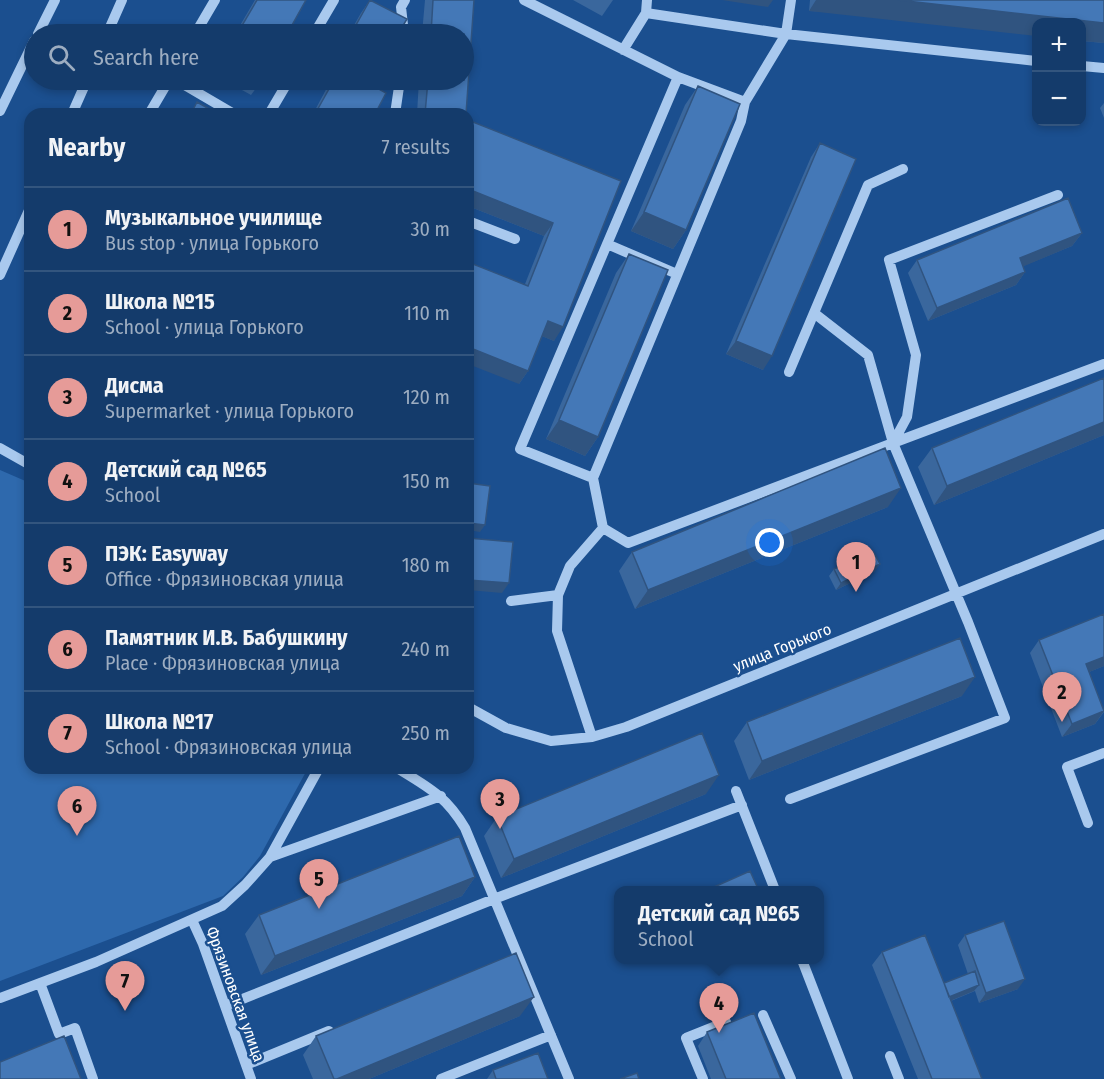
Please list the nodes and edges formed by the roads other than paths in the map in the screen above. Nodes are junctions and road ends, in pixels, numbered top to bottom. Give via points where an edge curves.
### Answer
1 (55, 0) edge
2 (122, 0) edge
3 (215, 0) edge
4 (334, 0) edge
5 (405, 0) edge
6 (524, 0) edge
7 (646, 0) edge
8 (790, 0) edge
9 (646, 13) junction
10 (43, 24) edge
11 (111, 24) edge
12 (201, 24) edge
13 (320, 24) edge
14 (403, 24) edge
15 (786, 34) junction
16 (623, 50) junction
17 (1032, 61) edge
18 (24, 62) edge
19 (1086, 66) edge
20 (1104, 68) edge
21 (678, 77) junction
22 (83, 90) edge
23 (163, 90) edge
24 (193, 90) edge
25 (283, 90) edge
26 (399, 90) edge
27 (744, 102) junction
28 (75, 108) edge
29 (153, 108) edge
30 (224, 108) edge
31 (273, 108) edge
32 (396, 108) edge
33 (0, 111) edge
34 (903, 169) dead end
35 (1058, 195) dead end
36 (24, 221) edge
37 (474, 223) edge
38 (515, 239) dead end
39 (607, 244) junction
40 (677, 274) junction
41 (0, 275) edge
42 (814, 313) junction
43 (1104, 364) edge
44 (789, 372) dead end
45 (893, 443) junction
46 (0, 448) edge
47 (24, 462) edge
48 (593, 478) junction
49 (603, 528) junction
50 (1104, 534) edge
51 (956, 593) junction
52 (558, 595) junction
53 (511, 601) dead end
54 (474, 709) edge
55 (592, 738) junction
56 (1104, 753) edge
57 (316, 774) edge
58 (406, 774) edge
59 (736, 790) dead end
60 (441, 796) junction
61 (790, 799) dead end
62 (742, 805) junction
63 (1088, 823) dead end
64 (270, 857) junction
65 (773, 886) edge
66 (494, 899) junction
67 (192, 920) junction
68 (803, 964) edge
69 (39, 983) junction
70 (0, 998) edge
71 (225, 1006) junction
72 (763, 1016) dead end
73 (726, 1022) edge
74 (344, 1025) edge
75 (551, 1035) junction
76 (890, 1056) dead end
77 (246, 1065) junction
78 (844, 1078) edge
79 (93, 1079) edge
80 (251, 1079) edge
81 (441, 1079) edge
82 (569, 1079) edge
83 (703, 1079) edge
84 (790, 1079) edge
85 (899, 1079) edge

1 - 10 street
2 - 11 street
3 - 12 street
4 - 13 street
5 - 14 street via 401,8
6 - 16 street
7 - 9 street
8 - 15 street
9 - 15 street
9 - 16 street
15 - 17 street
15 - 27 street
16 - 21 street
18 - 33 street
19 - 20 street
21 - 27 street
21 - 39 street
22 - 28 street
23 - 29 street
24 - 30 street
25 - 31 street
26 - 32 street
27 - 40 street via 741,121
34 - 42 street via 868,185
35 - 45 street via 889,260 916,355 907,417
36 - 41 street
37 - 38 street
39 - 40 street
39 - 48 street via 520,449
40 - 48 street
42 - 44 street
42 - 45 street via 868,355
43 - 45 street
45 - 49 street via 628,543
45 - 51 street
46 - 47 street
48 - 49 street
49 - 52 street via 570,566
50 - 51 street, улица Горького
51 - 55 street, улица Горького
51 - 61 street via 1005,718
52 - 53 street
52 - 55 street via 557,631
54 - 55 street, улица Горького via 506,728 551,741
56 - 63 street via 1067,767
57 - 64 street
58 - 60 street
59 - 62 street
60 - 64 street
60 - 66 street via 465,828
62 - 65 street
62 - 66 street
64 - 67 street via 231,899
66 - 71 street
66 - 75 street via 513,957
67 - 69 street
67 - 71 street, Фрязиновская улица
68 - 78 street
69 - 70 street
69 - 79 street via 59,1034 75,1028
71 - 77 street, Фрязиновская улица
72 - 84 street
73 - 83 street via 686,1038
74 - 77 street
75 - 81 street
75 - 82 street
76 - 85 street
77 - 80 street, Фрязиновская улица

